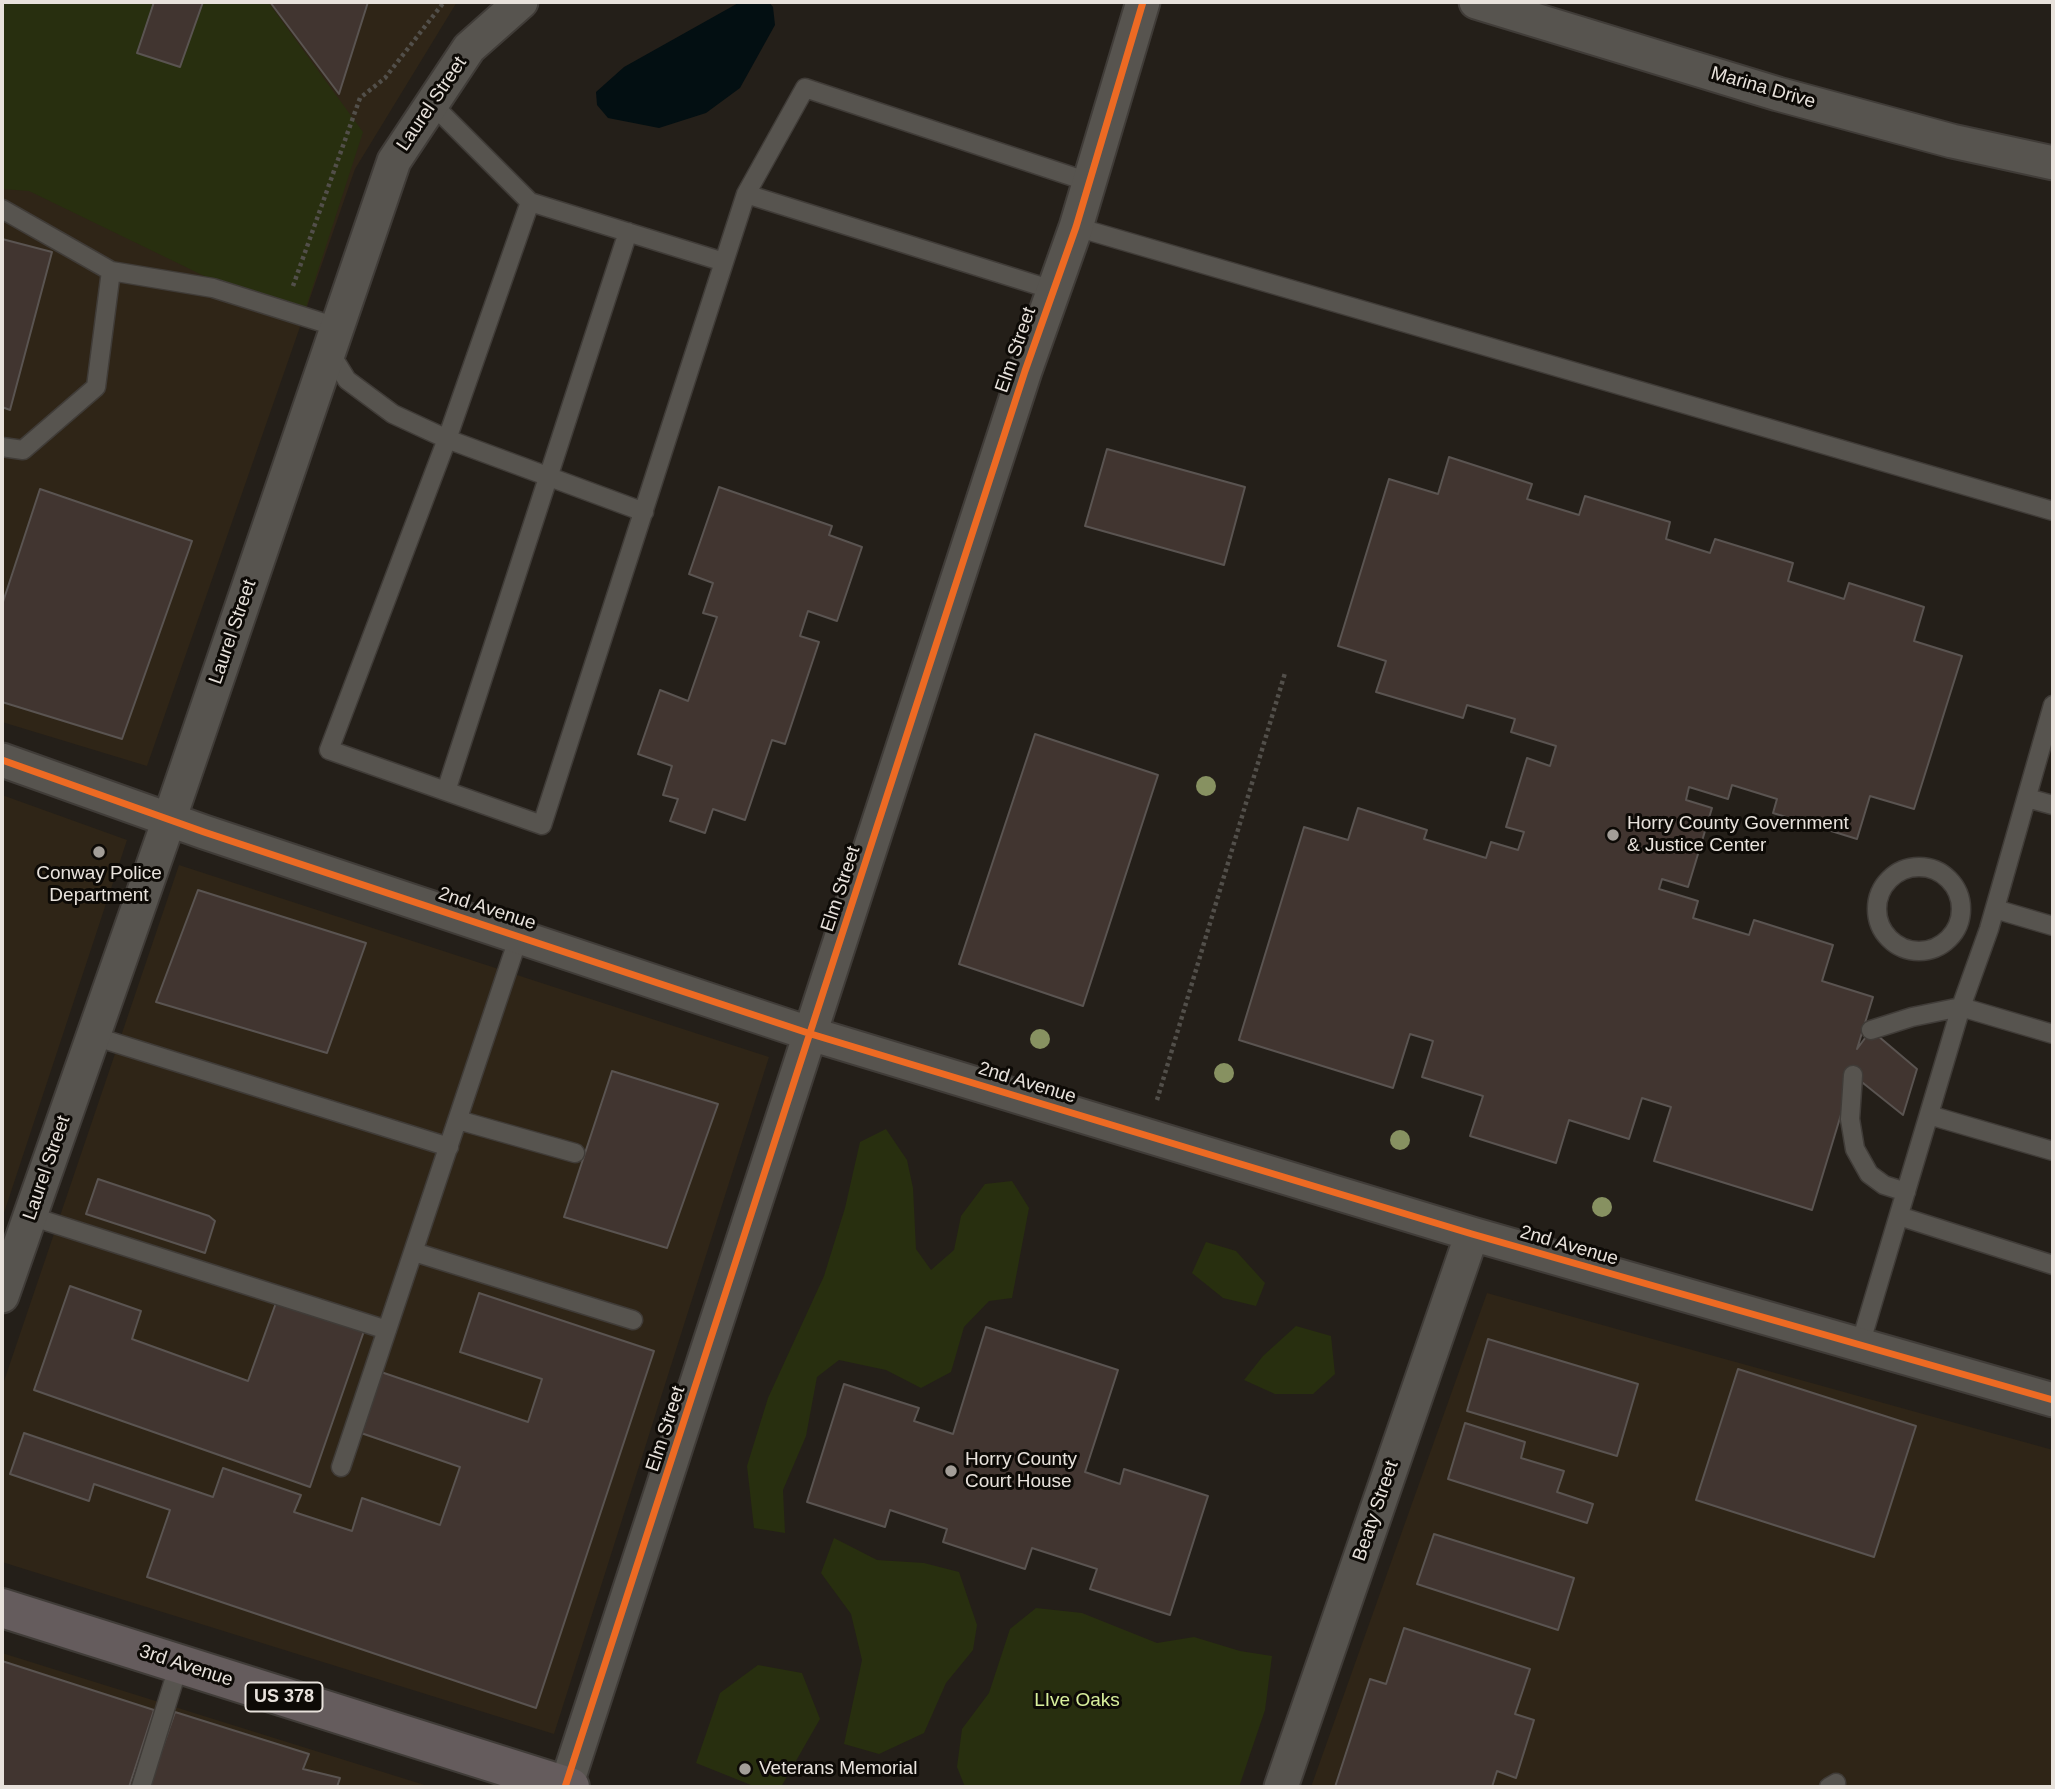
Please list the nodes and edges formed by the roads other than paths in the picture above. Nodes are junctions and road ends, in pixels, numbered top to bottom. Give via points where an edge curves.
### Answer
1 (1143, 2) edge
2 (1476, 2) edge
3 (507, 7) edge
4 (432, 104) junction
5 (2053, 163) edge
6 (1089, 182) junction
7 (746, 194) junction
8 (530, 202) junction
9 (2, 209) edge
10 (1076, 228) junction
11 (628, 232) junction
12 (724, 262) junction
13 (111, 271) junction
14 (1053, 290) junction
15 (333, 339) junction
16 (447, 439) junction
17 (2, 447) edge
18 (549, 477) junction
19 (643, 512) junction
20 (2053, 512) edge
21 (2053, 705) edge
22 (2, 760) edge
23 (446, 791) junction
24 (2027, 797) junction
25 (2053, 805) edge
26 (169, 820) junction
27 (1995, 909) junction
28 (1958, 920) junction
29 (2053, 926) edge
30 (1989, 929) junction
31 (519, 936) junction
32 (1961, 1007) junction
33 (1871, 1030) dead end
34 (811, 1034) junction
35 (2053, 1034) edge
36 (93, 1036) junction
37 (1853, 1075) dead end
38 (1928, 1115) junction
39 (458, 1120) junction
40 (449, 1147) junction
41 (2053, 1151) edge
42 (575, 1153) dead end
43 (1906, 1192) junction
44 (30, 1216) junction
45 (1899, 1216) junction
46 (1472, 1234) junction
47 (414, 1252) junction
48 (2053, 1265) edge
49 (2, 1295) edge
50 (633, 1320) dead end
51 (387, 1330) junction
52 (1860, 1345) junction
53 (2053, 1401) edge
54 (341, 1467) dead end
55 (2, 1608) edge
56 (179, 1664) junction
57 (141, 1787) edge
58 (568, 1787) edge
59 (1281, 1787) edge

1 - 6 street, Elm Street
2 - 5 street, Marina Drive via 1778,93 1952,141
3 - 4 street, Laurel Street via 469,48
4 - 8 lane
4 - 15 street, Laurel Street via 394,161
6 - 7 lane via 805,88
6 - 10 street, Elm Street
7 - 12 lane
7 - 14 lane
8 - 11 lane
8 - 16 lane
9 - 13 lane
10 - 14 street, Elm Street
10 - 20 lane
11 - 12 lane
11 - 18 lane
12 - 19 lane
13 - 15 lane via 213,288
13 - 17 lane via 96,387 23,450
14 - 34 street, Elm Street
15 - 16 lane via 347,380 393,414
15 - 26 street, Laurel Street
16 - 18 lane
16 - 23 lane via 330,750
18 - 19 lane
18 - 23 lane
19 - 23 lane via 542,825
21 - 24 lane
22 - 26 street, 2nd Avenue
24 - 25 lane
24 - 27 lane
26 - 31 street, 2nd Avenue
26 - 36 street, Laurel Street
27 - 29 lane
27 - 30 lane
28 - 28 lane via 1958,892 1950,880 1927,867 1913,867 1889,879 1877,904 1884,931 1905,948 1919,951 1945,943
28 - 30 lane
30 - 32 lane
31 - 34 street, 2nd Avenue
31 - 39 lane
32 - 33 lane
32 - 35 lane
32 - 38 lane
34 - 46 street, 2nd Avenue
34 - 58 street, Elm Street
36 - 40 lane
36 - 44 street, Laurel Street
37 - 43 lane via 1850,1119 1855,1149 1869,1174
38 - 41 lane
38 - 43 lane
39 - 40 lane
39 - 42 lane
40 - 47 lane
43 - 45 lane
44 - 49 street, Laurel Street
44 - 51 lane
45 - 48 lane
45 - 52 lane
46 - 52 street, 2nd Avenue
46 - 59 street, Beaty Street
47 - 50 lane
47 - 51 lane
51 - 54 lane
52 - 53 street, 2nd Avenue
55 - 56 main road, 3rd Avenue / US 378
56 - 57 lane
56 - 58 main road, 3rd Avenue / US 378

